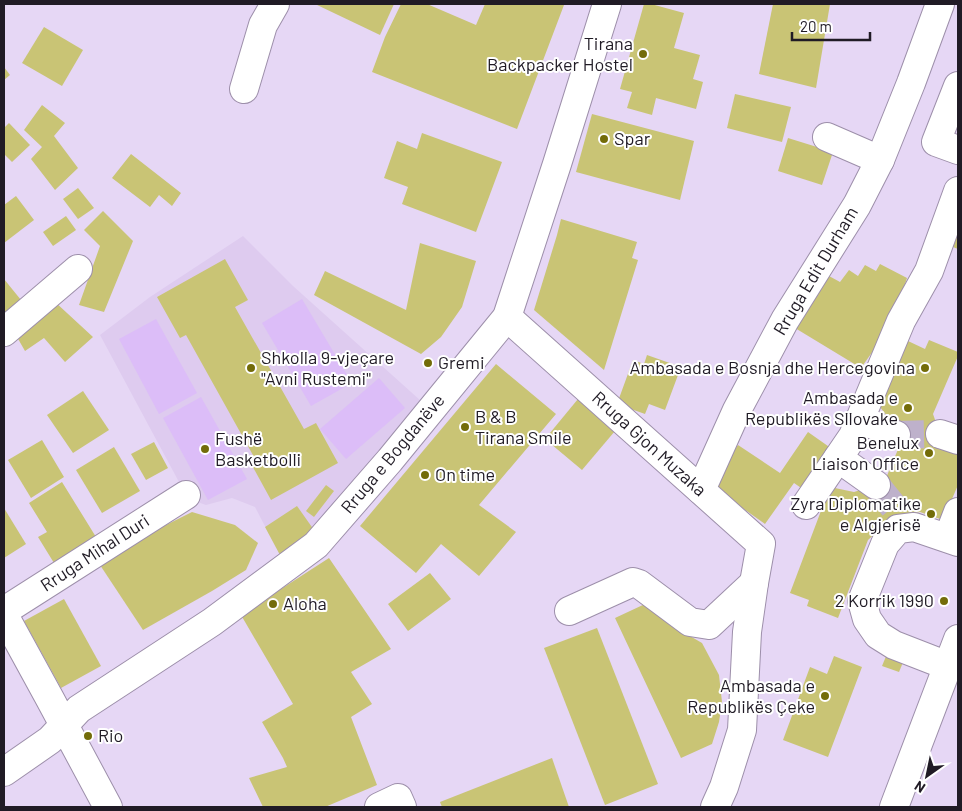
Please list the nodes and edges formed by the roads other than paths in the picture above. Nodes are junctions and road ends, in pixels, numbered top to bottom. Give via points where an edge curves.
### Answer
1 (275, 4) edge
2 (607, 4) edge
3 (940, 4) edge
4 (958, 86) edge
5 (244, 89) dead end
6 (827, 137) dead end
7 (958, 150) edge
8 (880, 160) junction
9 (958, 191) edge
10 (78, 269) dead end
11 (507, 317) junction
12 (4, 332) edge
13 (860, 419) junction
14 (896, 435) tunnel mouth
15 (838, 458) junction
16 (876, 485) tunnel mouth
17 (701, 490) junction
18 (186, 495) dead end
19 (806, 505) dead end
20 (958, 512) edge
21 (953, 540) edge
22 (754, 583) junction
23 (569, 612) dead end
24 (5, 622) edge
25 (958, 639) edge
26 (948, 666) junction
27 (64, 726) junction
28 (4, 772) edge
29 (108, 807) edge
30 (378, 807) edge
31 (402, 807) edge
32 (715, 807) edge
33 (894, 807) edge

1 - 5 street via 263,25
2 - 11 street, Rruga e Bogdanëve
3 - 8 street, Rruga Edit Durham
4 - 7 street via 936,142
6 - 8 street
8 - 17 street, Rruga Edit Durham via 857,205 785,320 737,410
9 - 13 street via 930,271 901,320
10 - 12 street
11 - 17 street, Rruga Gjon Muzaka
11 - 27 street, Rruga e Bogdanëve via 316,545 212,622 79,709
13 - 14 street
13 - 15 street
15 - 16 street
15 - 19 street
17 - 22 street, Rruga Gjon Muzaka via 762,544
18 - 24 street, Rruga Mihal Duri
20 - 21 street
21 - 26 street via 907,521 885,544 862,601 867,620 878,635 894,645
22 - 23 street via 709,625 690,622 633,582
22 - 32 street, Rruga Gjon Muzaka via 747,632 742,730
24 - 27 street, Rruga Mihal Duri
25 - 26 street
26 - 33 street
27 - 28 street, Rruga e Bogdanëve via 50,740
27 - 29 street, Rruga Mihal Duri
30 - 31 street via 398,798

